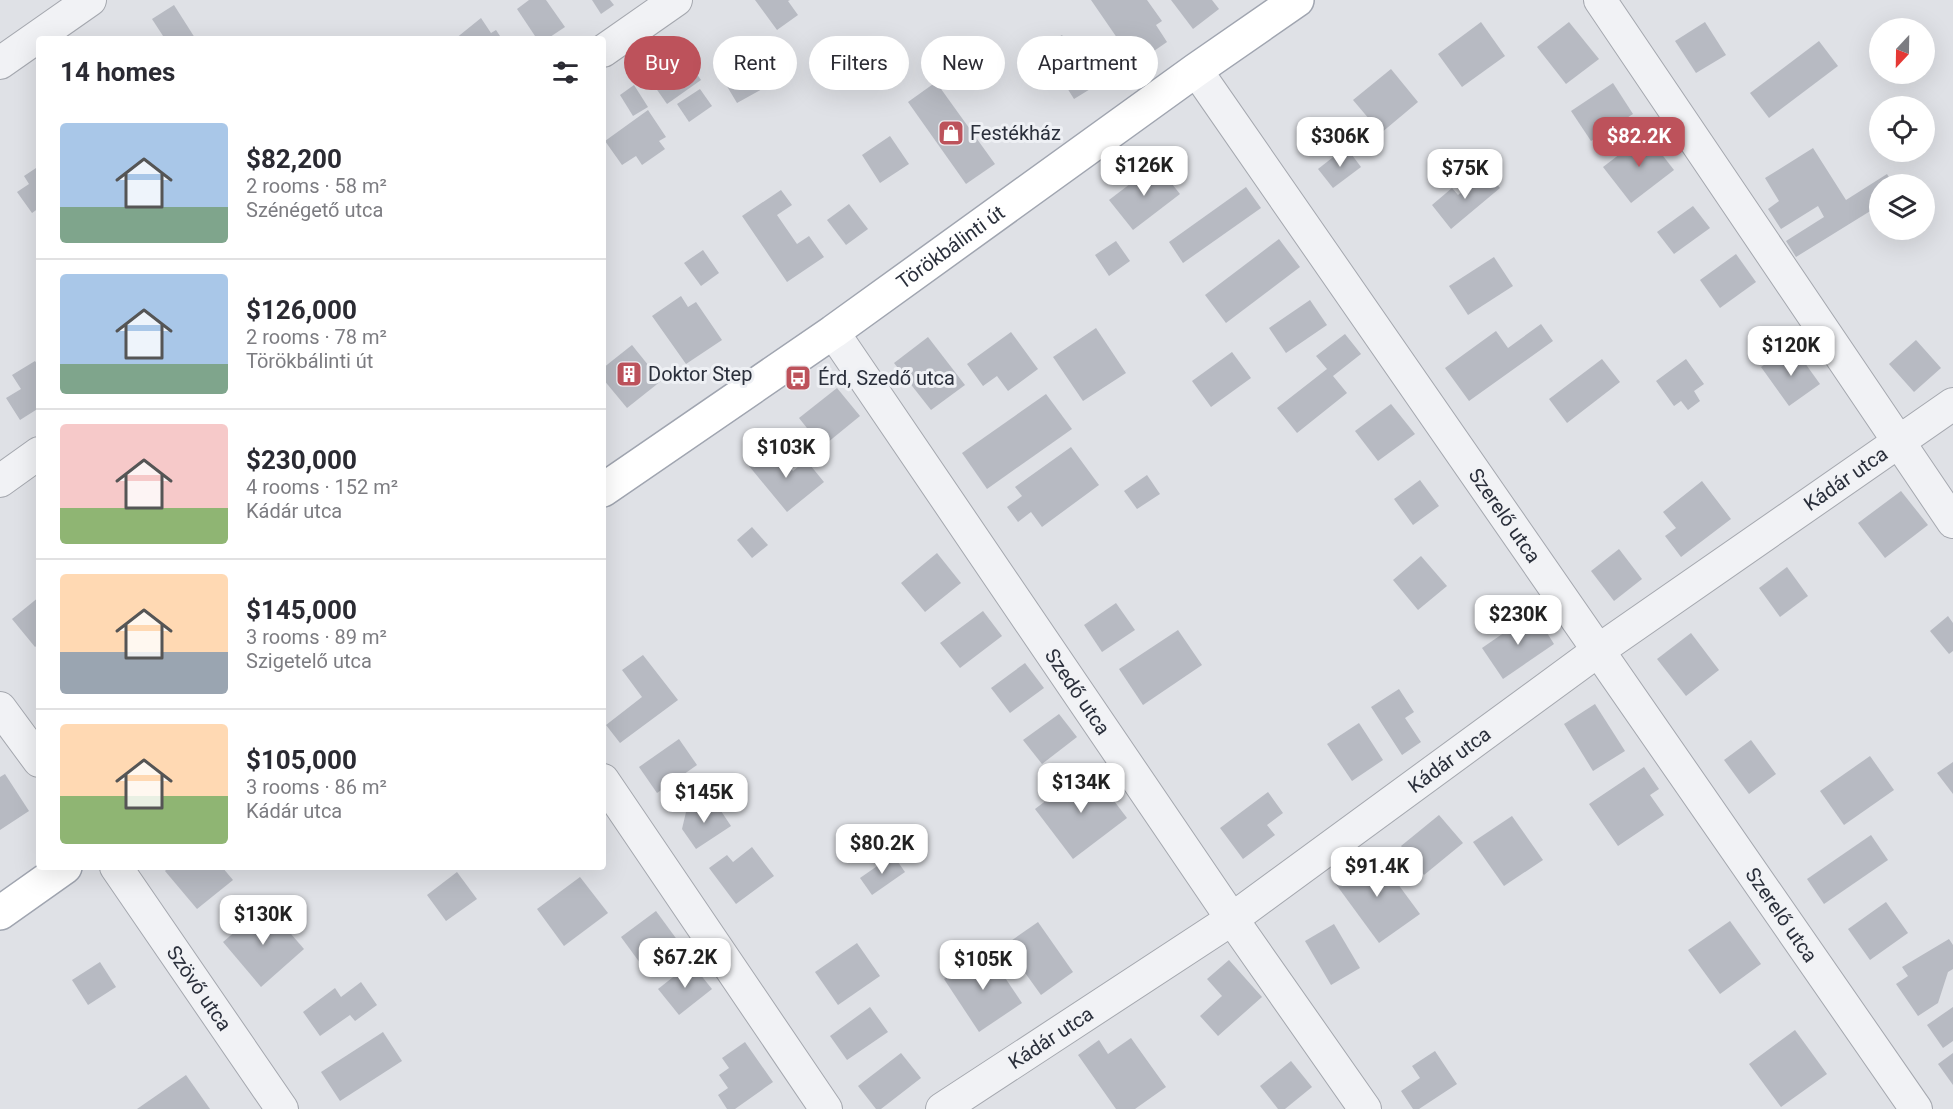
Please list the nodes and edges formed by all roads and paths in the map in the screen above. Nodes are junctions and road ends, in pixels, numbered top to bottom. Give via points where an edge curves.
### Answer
1 (676, 0) edge
2 (1297, 0) edge
3 (1600, 0) edge
4 (79, 19) edge
5 (48, 36) edge
6 (36, 43) edge
7 (606, 49) edge
8 (0, 63) edge
9 (1196, 70) junction
10 (833, 332) junction
11 (1953, 404) edge
12 (1897, 442) junction
13 (36, 455) edge
14 (0, 481) edge
15 (606, 488) edge
16 (1953, 522) edge
17 (1599, 650) junction
18 (0, 708) edge
19 (36, 757) edge
20 (606, 784) edge
21 (61, 870) edge
22 (118, 870) edge
23 (0, 913) edge
24 (1232, 919) junction
25 (282, 1109) edge
26 (826, 1109) edge
27 (942, 1109) edge
28 (1365, 1109) edge
29 (1916, 1109) edge

1 - 7 street
2 - 9 main road, Törökbálinti út
3 - 12 street
4 - 5 street
6 - 8 street
9 - 10 main road, Törökbálinti út
9 - 17 street, Szerelő utca
10 - 15 main road, Törökbálinti út
10 - 24 street, Szedő utca
11 - 12 street, Kádár utca
12 - 16 street
12 - 17 street, Kádár utca
13 - 14 street
17 - 24 street, Kádár utca
17 - 29 street, Szerelő utca
18 - 19 street
20 - 26 street
21 - 23 main road
22 - 25 street, Szövő utca
24 - 27 street, Kádár utca
24 - 28 street, Szedő utca

